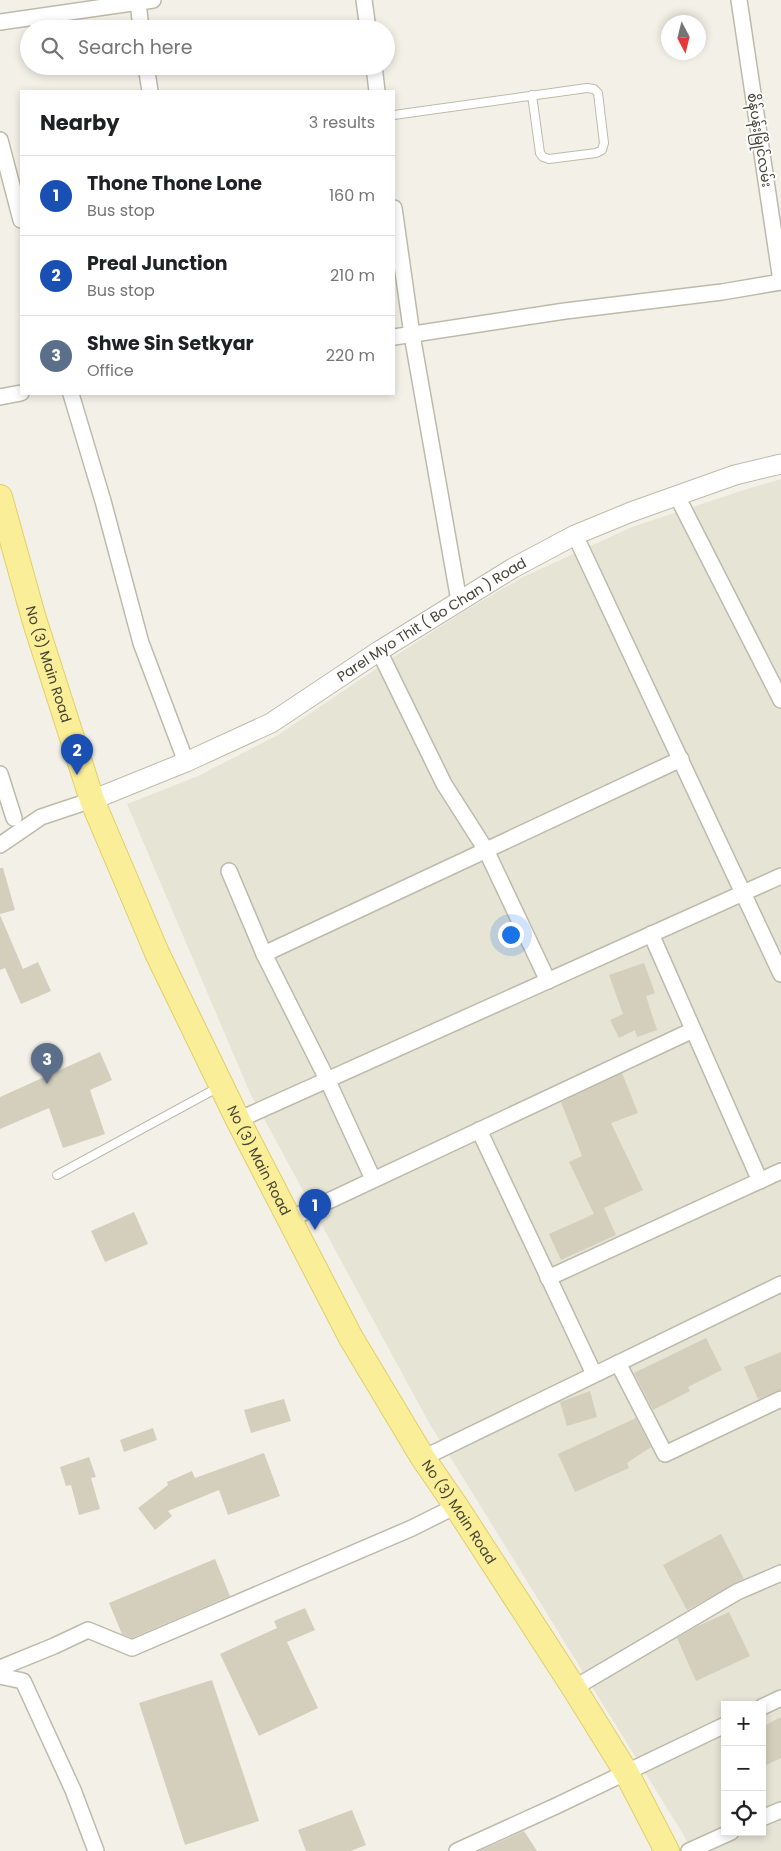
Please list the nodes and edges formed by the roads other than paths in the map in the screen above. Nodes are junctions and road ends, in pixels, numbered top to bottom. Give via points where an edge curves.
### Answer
1 (364, 0) edge
2 (739, 0) edge
3 (145, 1) edge
4 (142, 20) edge
5 (367, 20) edge
6 (0, 22) edge
7 (147, 75) edge
8 (375, 75) edge
9 (150, 90) edge
10 (377, 90) edge
11 (532, 95) junction
12 (395, 115) edge
13 (0, 140) edge
14 (395, 215) edge
15 (20, 216) edge
16 (781, 281) edge
17 (412, 335) junction
18 (395, 337) edge
19 (20, 393) edge
20 (71, 395) edge
21 (0, 397) edge
22 (781, 464) edge
23 (677, 496) junction
24 (0, 497) edge
25 (575, 535) junction
26 (459, 601) junction
27 (379, 651) junction
28 (781, 700) edge
29 (681, 759) junction
30 (186, 762) junction
31 (0, 774) edge
32 (92, 800) junction
33 (40, 817) junction
34 (7, 818) edge
35 (0, 845) edge
36 (486, 850) junction
37 (229, 871) dead end
38 (781, 876) edge
39 (743, 893) junction
40 (651, 934) junction
41 (264, 954) junction
42 (781, 974) edge
43 (548, 980) junction
44 (693, 1030) junction
45 (327, 1079) junction
46 (221, 1086) junction
47 (238, 1120) junction
48 (479, 1130) junction
49 (781, 1171) edge
50 (57, 1175) dead end
51 (373, 1179) junction
52 (760, 1181) junction
53 (288, 1220) junction
54 (548, 1278) junction
55 (781, 1284) edge
56 (618, 1362) junction
57 (594, 1374) junction
58 (781, 1400) edge
59 (423, 1458) junction
60 (456, 1506) junction
61 (781, 1573) edge
62 (0, 1668) edge
63 (0, 1676) edge
64 (574, 1688) junction
65 (781, 1698) edge
66 (766, 1705) edge
67 (721, 1726) edge
68 (626, 1772) junction
69 (781, 1810) edge
70 (766, 1816) edge
71 (722, 1836) edge
72 (96, 1851) edge
73 (457, 1851) edge
74 (667, 1851) edge
75 (689, 1851) edge

1 - 5 street
2 - 16 street, စိန်ပန်းမြိုင်လမ်း
3 - 4 street
3 - 6 street
7 - 9 street
8 - 10 street
11 - 11 lane via 594,89 598,93 602,150 549,159 543,157
11 - 12 lane
13 - 15 street
14 - 17 street
16 - 17 street
17 - 18 street
17 - 26 street
19 - 21 street
20 - 30 street via 141,644
22 - 23 street, Parel Myo Thit ( Bo Chan ) Road via 735,475
23 - 25 street, Parel Myo Thit ( Bo Chan ) Road
23 - 28 street
24 - 32 main road, No (3) Main Road via 34,619
25 - 26 street, Parel Myo Thit ( Bo Chan ) Road
25 - 29 street
26 - 27 street, Parel Myo Thit ( Bo Chan ) Road
27 - 30 street, Parel Myo Thit ( Bo Chan ) Road via 271,723
27 - 36 street via 444,784
29 - 36 street
29 - 39 street
30 - 32 street, Parel Myo Thit ( Bo Chan ) Road
31 - 34 street
32 - 33 street
32 - 46 main road, No (3) Main Road via 157,953
33 - 34 street
33 - 35 street
36 - 41 street
36 - 43 street
37 - 41 street
38 - 39 street
39 - 40 street
39 - 42 street
40 - 43 street
40 - 44 street
41 - 45 street
43 - 45 street
44 - 48 street
44 - 52 street
45 - 47 street
45 - 51 street
46 - 47 main road, No (3) Main Road
46 - 50 lane
47 - 53 main road, No (3) Main Road
48 - 51 street
48 - 54 street
49 - 52 street
51 - 53 street
52 - 54 street
53 - 59 main road, No (3) Main Road via 351,1338
54 - 57 street
55 - 56 street
56 - 57 street
56 - 58 street via 665,1454
57 - 59 street
59 - 60 main road, No (3) Main Road
60 - 62 street via 132,1648 88,1630
60 - 64 main road, No (3) Main Road
61 - 64 street via 737,1592
63 - 72 street via 24,1681 73,1790
64 - 68 main road, No (3) Main Road
65 - 66 street
67 - 68 street
68 - 73 street
68 - 74 main road, No (3) Main Road
69 - 70 street
71 - 75 street

